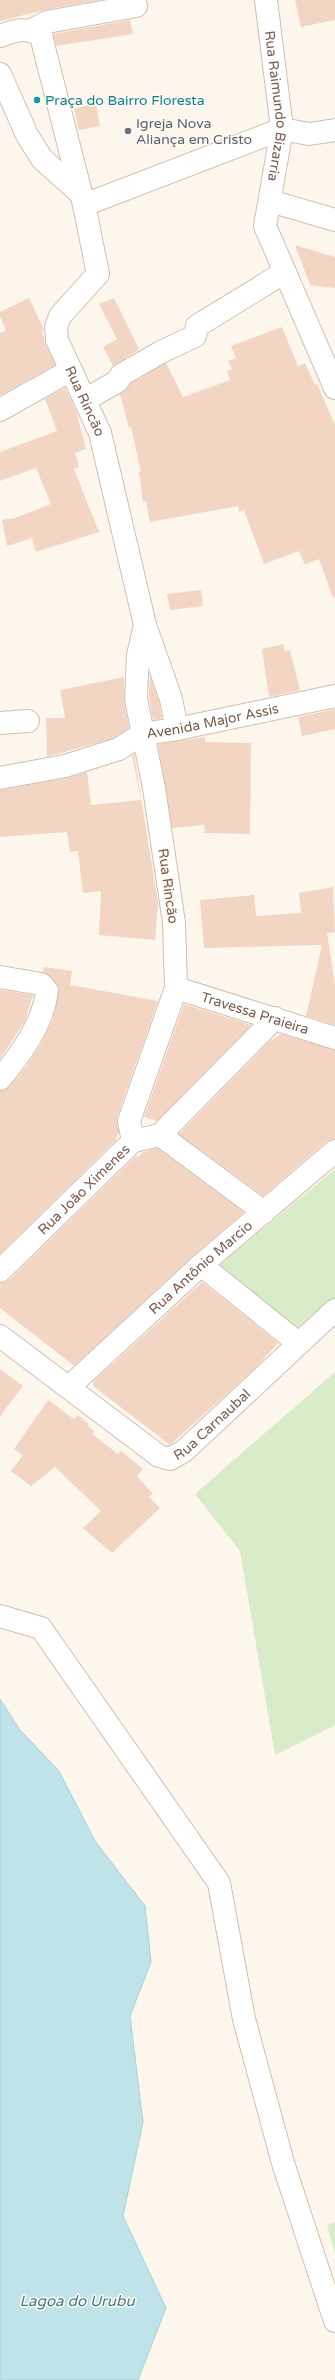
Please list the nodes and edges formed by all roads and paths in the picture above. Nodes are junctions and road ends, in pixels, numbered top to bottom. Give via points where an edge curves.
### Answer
1 (266, 0) edge
2 (136, 6) dead end
3 (0, 36) edge
4 (38, 39) junction
5 (0, 74) edge
6 (282, 129) junction
7 (335, 130) edge
8 (81, 199) junction
9 (270, 201) junction
10 (335, 220) edge
11 (285, 272) junction
12 (71, 370) junction
13 (335, 388) edge
14 (85, 400) junction
15 (0, 410) edge
16 (145, 625) junction
17 (335, 696) edge
18 (28, 721) dead end
19 (0, 723) edge
20 (177, 729) junction
21 (142, 734) junction
22 (0, 778) edge
23 (0, 977) edge
24 (176, 988) junction
25 (275, 1018) junction
26 (335, 1038) edge
27 (0, 1079) edge
28 (160, 1135) junction
29 (133, 1141) junction
30 (335, 1152) edge
31 (264, 1212) junction
32 (201, 1265) junction
33 (0, 1271) edge
34 (335, 1310) edge
35 (0, 1336) edge
36 (298, 1342) junction
37 (69, 1387) junction
38 (0, 1616) edge
39 (335, 2321) edge

1 - 6 street, Rua Raimundo Bizarria
2 - 4 street via 47,22
3 - 4 street via 25,29
4 - 8 street, Rua Rincão
5 - 8 street via 27,134 42,159
6 - 7 street via 309,134
6 - 8 street
6 - 9 street, Rua Raimundo Bizarria
8 - 12 street, Rua Rincão via 98,274 60,316 56,327 57,340
9 - 10 street
9 - 11 street, Rua Raimundo Bizarria via 265,226
11 - 13 street, Rua Raimundo Bizarria
11 - 14 street via 197,326 195,336 121,375 118,381
12 - 14 street, Rua Rincão
12 - 15 street
14 - 16 street, Rua Rincão via 100,433
16 - 20 street, Rua Rincão via 171,699
16 - 21 street, Rua Rincão via 136,679
17 - 20 street, Avenida Major Assis
18 - 19 street
20 - 21 street, Avenida Major Assis
21 - 22 street, Avenida Major Assis via 119,749 66,766
21 - 24 street, Rua Rincão via 154,788 174,923
23 - 27 street via 41,984 47,991 32,1035 15,1062
24 - 25 street, Travessa Praieira
24 - 29 street, Rua Rincão via 129,1121
25 - 26 street, Travessa Praieira
25 - 28 street
28 - 29 street, Rua João Ximenes
28 - 31 street
29 - 33 street, Rua João Ximenes
30 - 31 street, Rua Antônio Marcio
31 - 32 street, Rua Antônio Marcio
32 - 36 street
32 - 37 street, Rua Antônio Marcio
34 - 36 street, Rua Carnaubal
35 - 37 street, Rua Carnaubal
36 - 37 street, Rua Carnaubal via 184,1451 170,1459 159,1456
38 - 39 street via 41,1628 219,1883 244,2019 283,2163

